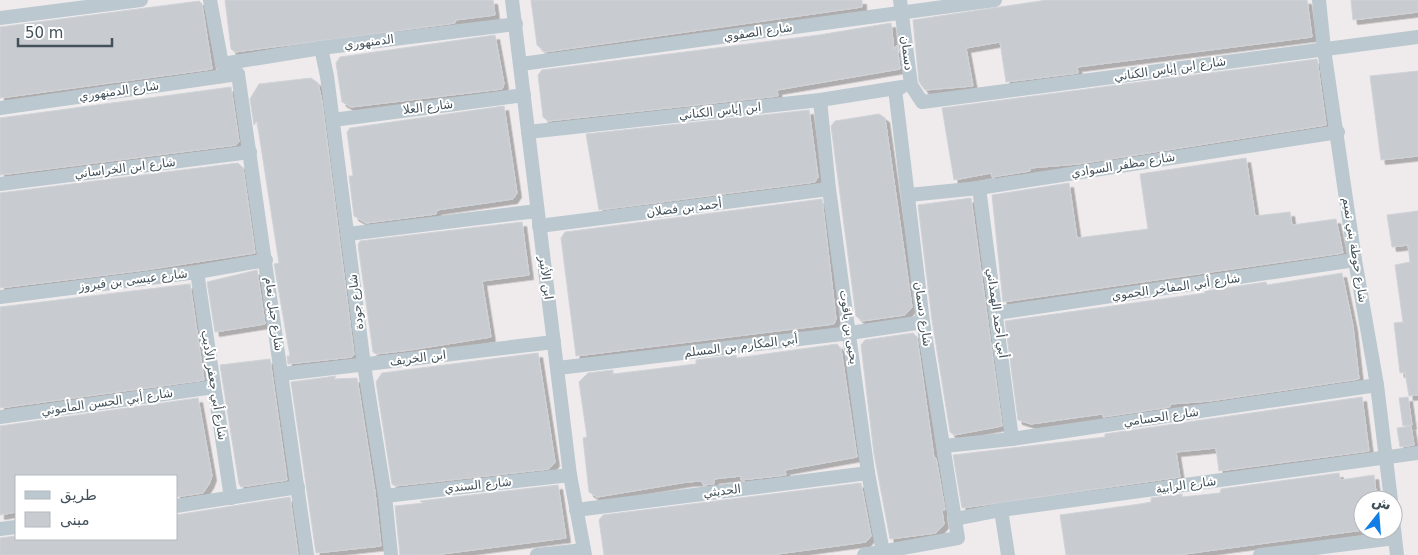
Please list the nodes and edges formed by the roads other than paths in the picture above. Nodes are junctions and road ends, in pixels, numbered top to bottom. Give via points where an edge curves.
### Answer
1 (141, 0) edge
2 (210, 0) edge
3 (512, 0) edge
4 (995, 0) edge
5 (1319, 0) edge
6 (901, 6) edge
7 (0, 18) edge
8 (516, 24) junction
9 (1418, 36) edge
10 (321, 48) junction
11 (1324, 48) junction
12 (222, 64) junction
13 (521, 64) junction
14 (238, 74) junction
15 (911, 85) junction
16 (895, 89) junction
17 (524, 95) junction
18 (820, 100) junction
19 (922, 102) joint
20 (0, 108) edge
21 (333, 120) junction
22 (528, 132) junction
23 (1338, 132) junction
24 (250, 152) junction
25 (0, 184) edge
26 (979, 188) junction
27 (829, 189) junction
28 (909, 195) junction
29 (537, 211) junction
30 (539, 226) junction
31 (348, 234) junction
32 (266, 260) junction
33 (1355, 260) junction
34 (197, 272) junction
35 (0, 297) edge
36 (997, 313) junction
37 (923, 322) junction
38 (850, 333) junction
39 (554, 342) junction
40 (364, 365) junction
41 (558, 368) junction
42 (282, 374) junction
43 (1377, 385) junction
44 (214, 387) junction
45 (0, 417) edge
46 (1012, 439) junction
47 (944, 446) junction
48 (1418, 453) edge
49 (1387, 457) junction
50 (868, 473) junction
51 (570, 475) junction
52 (298, 487) junction
53 (1390, 490) edge
54 (385, 496) junction
55 (231, 498) junction
56 (178, 506) edge
57 (576, 510) junction
58 (1001, 510) junction
59 (955, 519) junction
60 (15, 527) edge
61 (0, 529) edge
62 (1379, 540) edge
63 (1395, 540) edge
64 (584, 552) edge
65 (883, 552) junction
66 (307, 555) edge
67 (391, 555) edge
68 (537, 555) edge
69 (864, 555) edge
70 (1008, 555) edge
71 (1260, 555) edge
72 (1397, 555) edge

1 - 7 street
2 - 12 street
3 - 8 street, ابن الأثير
4 - 6 street, شارع الصفوي
5 - 11 street, شارع حوطة بني تميم
6 - 13 street, شارع الصفوي
6 - 15 street, دسمان
8 - 10 street, الدمنهوري
8 - 13 street, ابن الأثير
9 - 11 street, شارع ابن إياس الكناني
10 - 12 street, الدمنهوري
10 - 21 street, شارع جودة
11 - 19 street, شارع ابن إياس الكناني
11 - 23 street, شارع حوطة بني تميم
12 - 14 street
13 - 17 street, ابن الأثير
14 - 20 street, شارع الدمنهوري
14 - 24 street, شارع جبل نعام
15 - 16 street, ابن إياس الكناني
15 - 19 street, دسمان
16 - 18 street, ابن إياس الكناني
16 - 28 street, شارع دسمان
17 - 21 street, شارع العلا
17 - 22 street, ابن الأثير
18 - 22 street, ابن إياس الكناني
18 - 27 street, يحيى بن ياقوت
21 - 31 street, شارع جودة
22 - 29 street, ابن الأثير
23 - 26 street, شارع مظفر السوادي
23 - 33 street, شارع حوطة بني تميم
24 - 25 street, شارع ابن الخراساني
24 - 32 street, شارع جبل نعام
26 - 28 street, شارع مظفر السوادي
26 - 36 street, أبي أحمد الهمذاني
27 - 30 street, أحمد بن فضلان
27 - 38 street, يحيى بن ياقوت
28 - 37 street, شارع دسمان
29 - 30 street, ابن الأثير
29 - 31 street
30 - 39 street, ابن الأثير
31 - 40 street, شارع جودة
32 - 34 street, شارع عيسى بن فيروز
32 - 42 street, شارع جبل نعام
33 - 36 street, شارع أبي المفاخر الحموي
33 - 43 street, شارع حوطة بني تميم
34 - 35 street, شارع عيسى بن فيروز
34 - 44 street, شارع أبي جعفر الأديب
36 - 46 street, أبي أحمد الهمذاني
37 - 38 street, أبي المكارم بن المسلم
37 - 47 street, شارع دسمان
38 - 41 street, أبي المكارم بن المسلم
38 - 50 street, يحيى بن ياقوت
39 - 40 street, ابن الخريف
39 - 41 street, ابن الأثير
40 - 42 street, ابن الخريف
40 - 54 street, شارع جودة
41 - 51 street, ابن الأثير
42 - 52 street, شارع جبل نعام
43 - 46 street, شارع الحسامي
43 - 49 street, شارع حوطة بني تميم
44 - 45 street, شارع أبي الحسن المأموني
44 - 55 street, شارع أبي جعفر الأديب
46 - 47 street, شارع الحسامي
47 - 59 street, شارع دسمان
48 - 49 street, شارع الرابية
49 - 53 street, شارع حوطة بني تميم
49 - 58 street, شارع الرابية
50 - 57 street, الحديثي
50 - 65 street, يحيى بن ياقوت
51 - 54 street, شارع السندي
51 - 57 street, ابن الأثير
52 - 55 street
52 - 66 street, شارع جبل نعام
54 - 67 street, شارع جودة
55 - 56 street
57 - 64 street, ابن الأثير
58 - 59 street, شارع الرابية
58 - 70 street
59 - 65 street, شارع دسمان via 958,538
60 - 61 street
62 - 71 street
63 - 72 street
64 - 68 street
65 - 69 street

